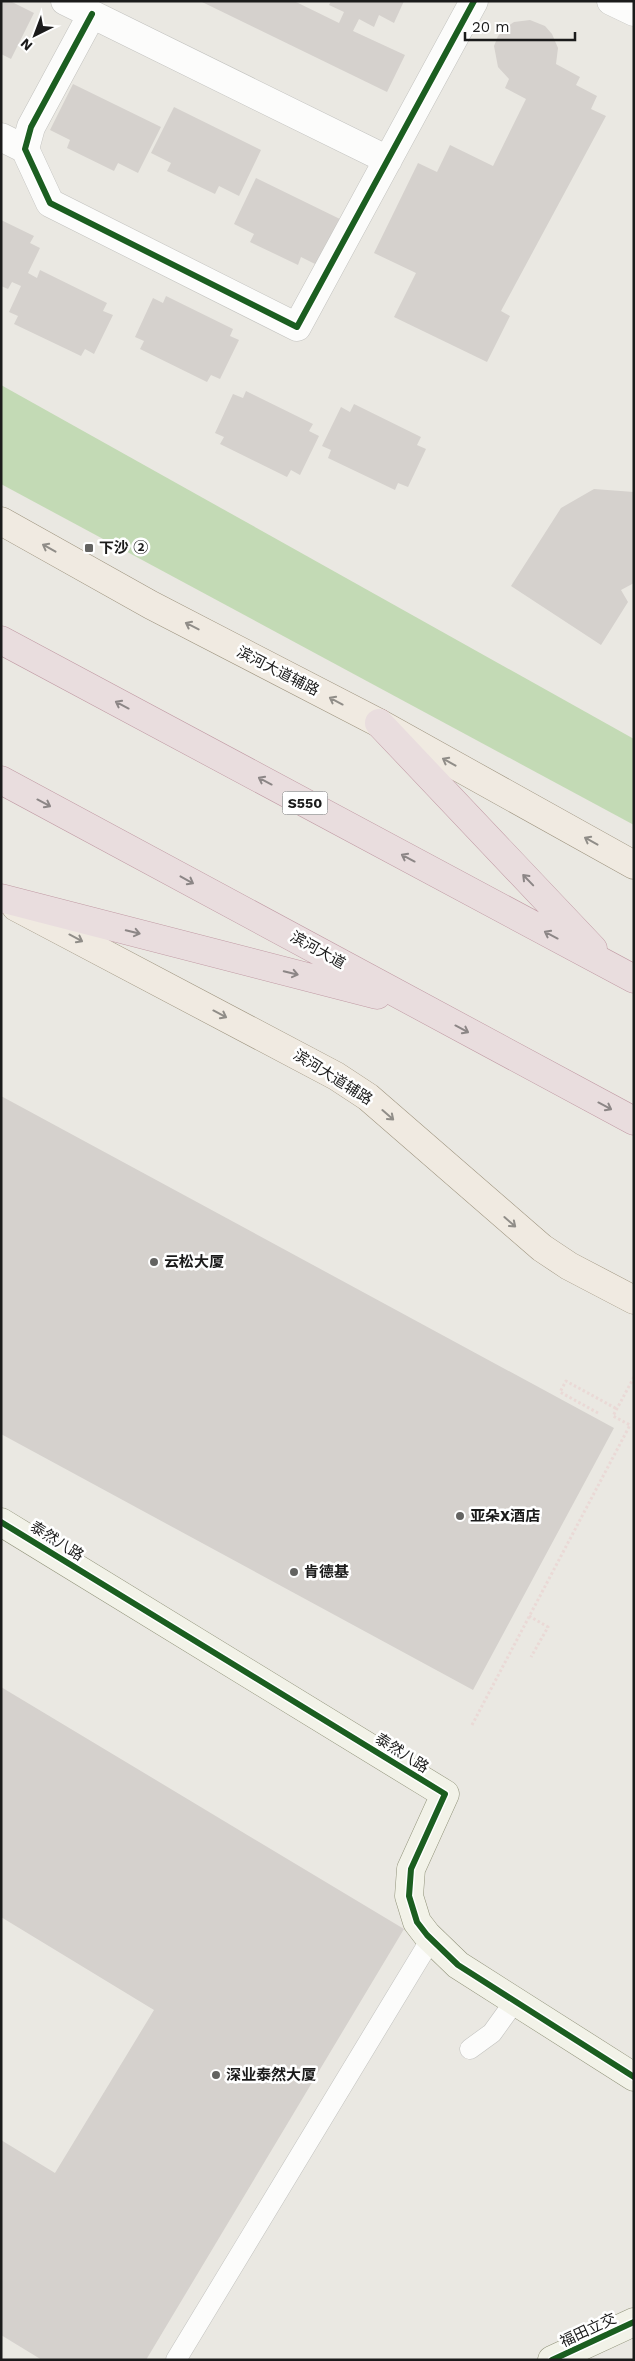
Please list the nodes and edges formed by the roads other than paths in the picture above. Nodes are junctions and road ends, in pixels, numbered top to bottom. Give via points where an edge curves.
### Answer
1 (65, 1) edge
2 (474, 1) edge
3 (611, 1) edge
4 (634, 12) edge
5 (92, 14) junction
6 (13, 143) edge
7 (388, 160) junction
8 (1, 521) edge
9 (1, 640) edge
10 (379, 723) junction
11 (1, 780) edge
12 (634, 865) edge
13 (1, 899) edge
14 (610, 966) junction
15 (634, 980) edge
16 (419, 1006) junction
17 (634, 1122) edge
18 (634, 1300) edge
19 (1, 1522) edge
20 (434, 1942) junction
21 (515, 2001) junction
22 (470, 2049) dead end
23 (634, 2058) edge
24 (634, 2077) edge
25 (634, 2322) edge
26 (176, 2360) edge
27 (552, 2360) edge

1 - 5 street
2 - 7 street
3 - 4 street
5 - 6 street via 32,127
5 - 7 street
6 - 7 street via 50,203 297,327
10 -> 8 main road, 滨河大道辅路 via 151,605
14 -> 9 highway, S550
12 -> 10 main road, 滨河大道辅路
14 -> 10 highway
11 -> 16 highway, 滨河大道
13 -> 16 highway
13 -> 18 main road, 滨河大道辅路 via 336,1076 368,1097 542,1248
14 - 15 highway, S550
16 -> 17 highway, 滨河大道
19 - 20 street, 泰然八路 via 444,1794 416,1854 408,1882 417,1922
20 - 21 street, 泰然八路 via 458,1964
20 - 23 street via 465,1954
20 - 26 lane
21 - 22 lane via 492,2033
21 - 24 street, 泰然八路
25 - 27 street, 福田立交

